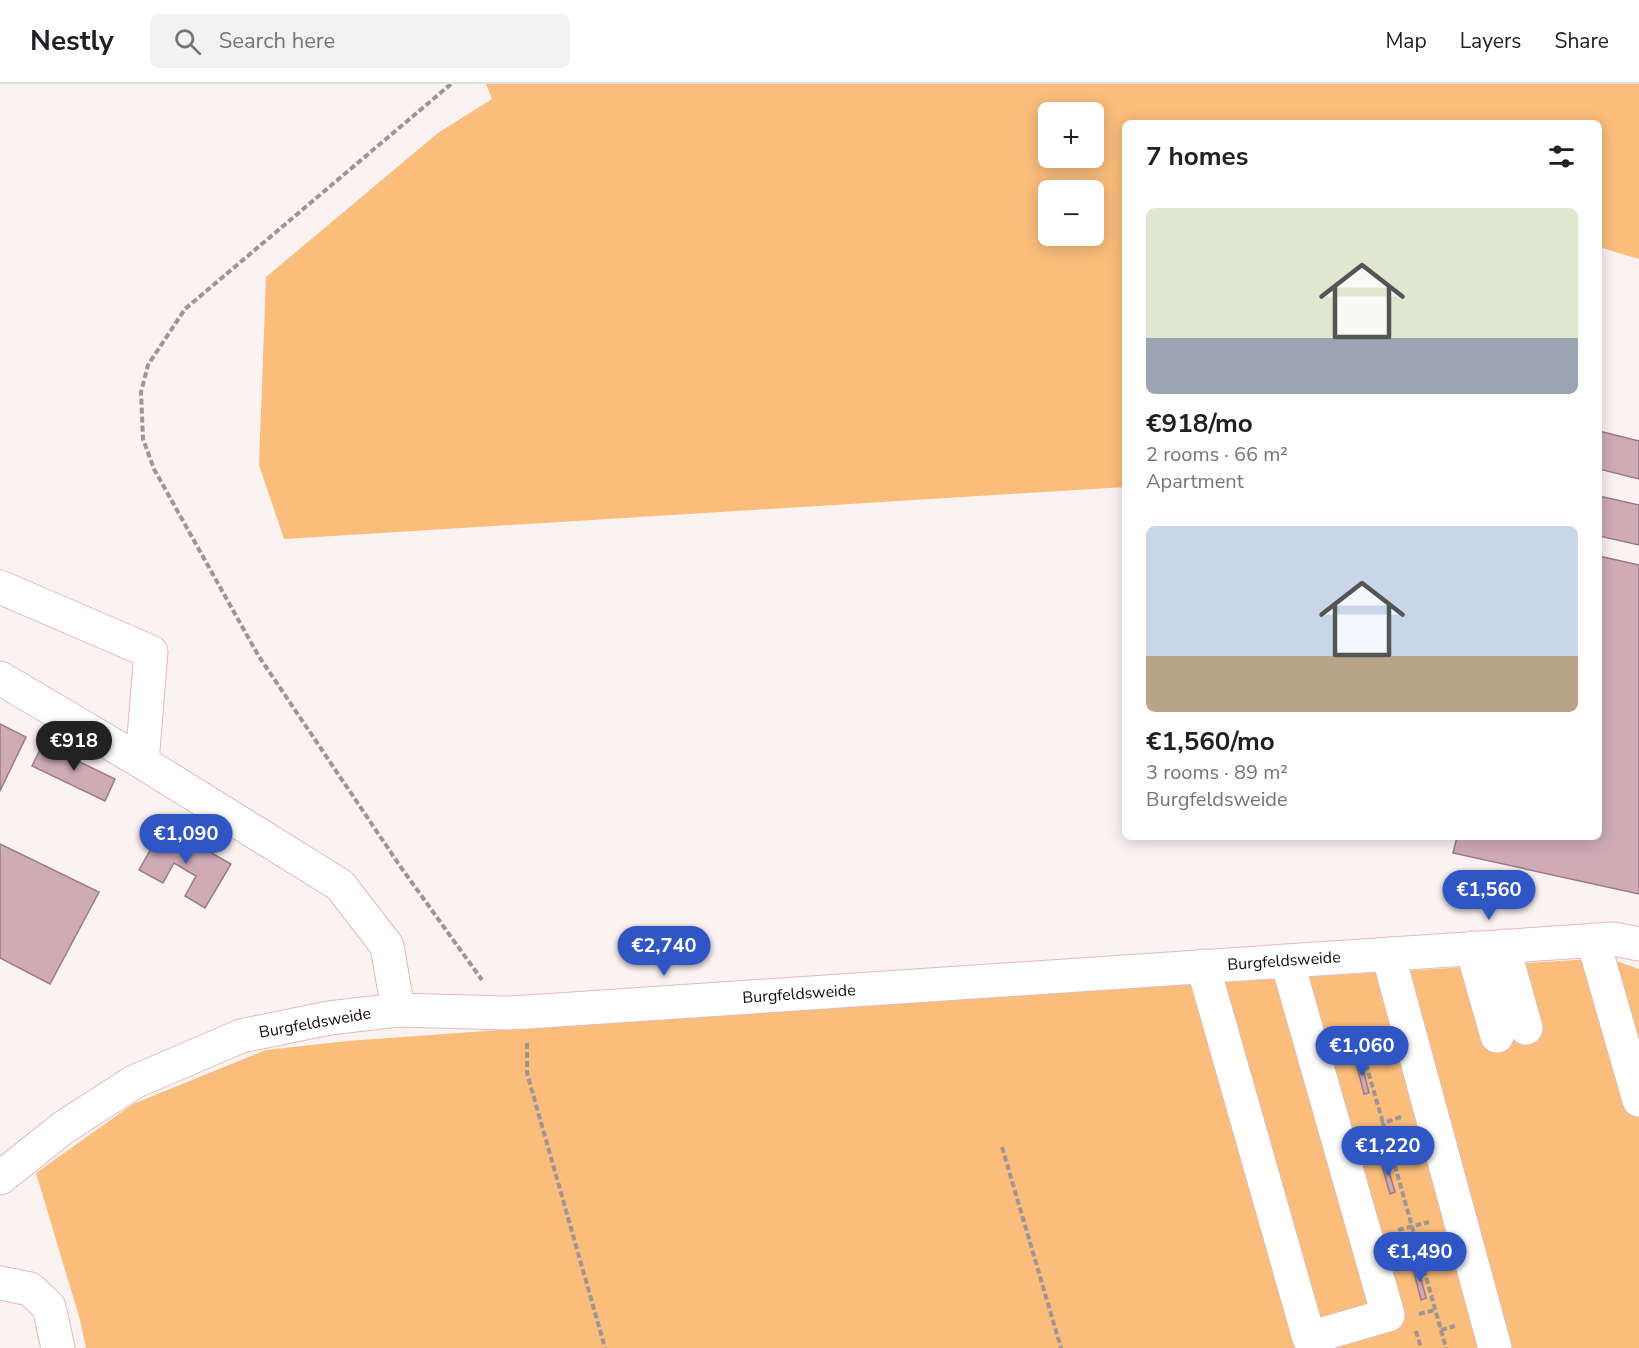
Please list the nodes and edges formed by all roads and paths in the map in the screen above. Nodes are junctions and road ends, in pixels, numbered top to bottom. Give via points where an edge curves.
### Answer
1 (451, 84) edge
2 (0, 586) edge
3 (0, 678) edge
4 (142, 762) junction
5 (1593, 940) junction
6 (1639, 944) edge
7 (1488, 947) junction
8 (1388, 954) junction
9 (1287, 961) junction
10 (1203, 966) junction
11 (398, 1010) junction
12 (517, 1012) junction
13 (1511, 1032) dead end
14 (1410, 1035) junction
15 (1361, 1047) junction
16 (1315, 1059) junction
17 (1639, 1100) edge
18 (1430, 1108) junction
19 (1383, 1123) junction
20 (1388, 1144) junction
21 (1002, 1147) dead end
22 (1366, 1150) dead end
23 (0, 1178) edge
24 (1459, 1214) junction
25 (1412, 1226) junction
26 (1389, 1232) dead end
27 (0, 1283) edge
28 (1435, 1310) junction
29 (1412, 1317) dead end
30 (57, 1348) edge
31 (606, 1348) edge
32 (1060, 1348) edge
33 (1446, 1348) edge
34 (1495, 1348) edge

1 - 12 path via 185,309 148,365 141,392 143,439 154,469 258,655 400,866
2 - 4 street via 151,652
3 - 4 street
4 - 11 street via 340,885 387,946
5 - 6 street, Burgfeldsweide
5 - 7 street, Burgfeldsweide
5 - 17 street
7 - 8 street, Burgfeldsweide
7 - 13 street
8 - 9 street, Burgfeldsweide
8 - 14 street
9 - 10 street, Burgfeldsweide
9 - 16 street
10 - 12 street, Burgfeldsweide
10 - 16 street via 1309,1338 1388,1316
11 - 12 street, Burgfeldsweide
11 - 23 street, Burgfeldsweide via 329,1018 241,1036 134,1082 64,1127
12 - 31 path via 527,1073
14 - 15 path
14 - 18 street
15 - 16 path
15 - 19 path
18 - 19 path
18 - 24 street
19 - 20 path
20 - 22 path
20 - 25 path
21 - 32 path
24 - 25 path
24 - 34 street
25 - 26 path
25 - 28 path
27 - 30 street via 30,1289 49,1307
28 - 29 path
28 - 33 path

